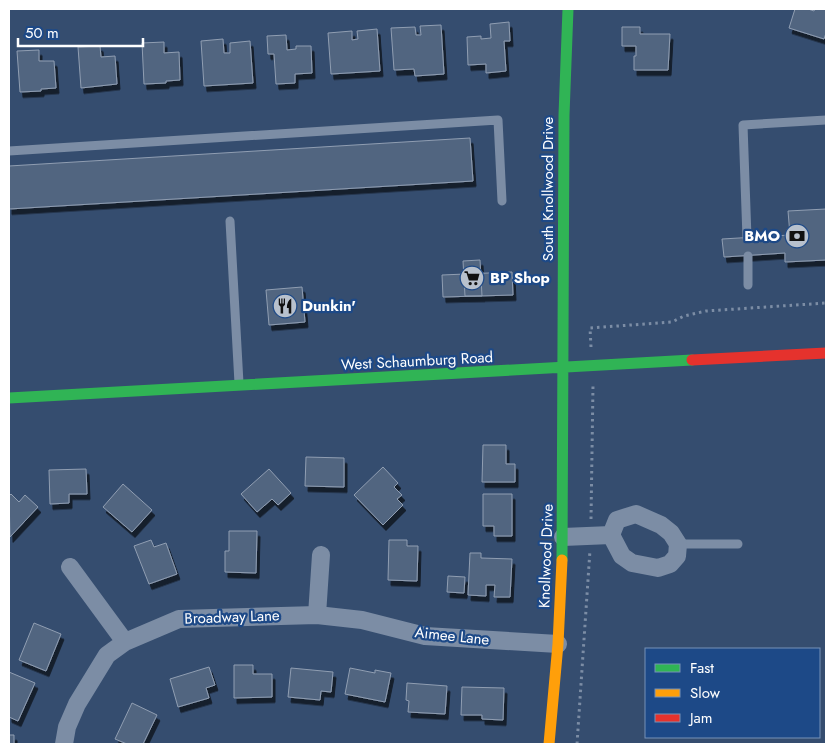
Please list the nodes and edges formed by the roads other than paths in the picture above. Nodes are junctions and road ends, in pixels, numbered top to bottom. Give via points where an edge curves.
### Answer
1 (568, 9) edge
2 (826, 120) edge
3 (9, 150) edge
4 (502, 201) dead end
5 (230, 221) dead end
6 (747, 238) dead end
7 (748, 256) dead end
8 (748, 285) dead end
9 (826, 353) edge
10 (562, 369) junction
11 (239, 386) junction
12 (9, 398) edge
13 (611, 536) junction
14 (563, 537) junction
15 (678, 544) junction
16 (738, 544) dead end
17 (321, 555) dead end
18 (70, 567) dead end
19 (317, 615) junction
20 (125, 642) junction
21 (558, 644) junction
22 (64, 744) edge
23 (549, 744) edge

1 - 10 main road, South Knollwood Drive
2 - 6 lane via 744,125
3 - 4 lane via 498,120
5 - 11 lane
7 - 8 lane
9 - 10 main road, West Schaumburg Road
10 - 11 main road, West Schaumburg Road
10 - 14 main road, Knollwood Drive
11 - 12 main road, West Schaumburg Road
13 - 14 street
13 - 15 street via 617,520 636,514 661,525
13 - 15 street via 622,556 632,563 658,568 670,564 677,556
14 - 21 main road, Knollwood Drive
15 - 16 lane
17 - 19 street
18 - 20 street
19 - 20 street, Broadway Lane via 179,618
19 - 21 street, Aimee Lane via 362,620 425,636
20 - 22 street, Broadway Lane via 106,656 82,696 67,727
21 - 23 main road, Knollwood Drive

